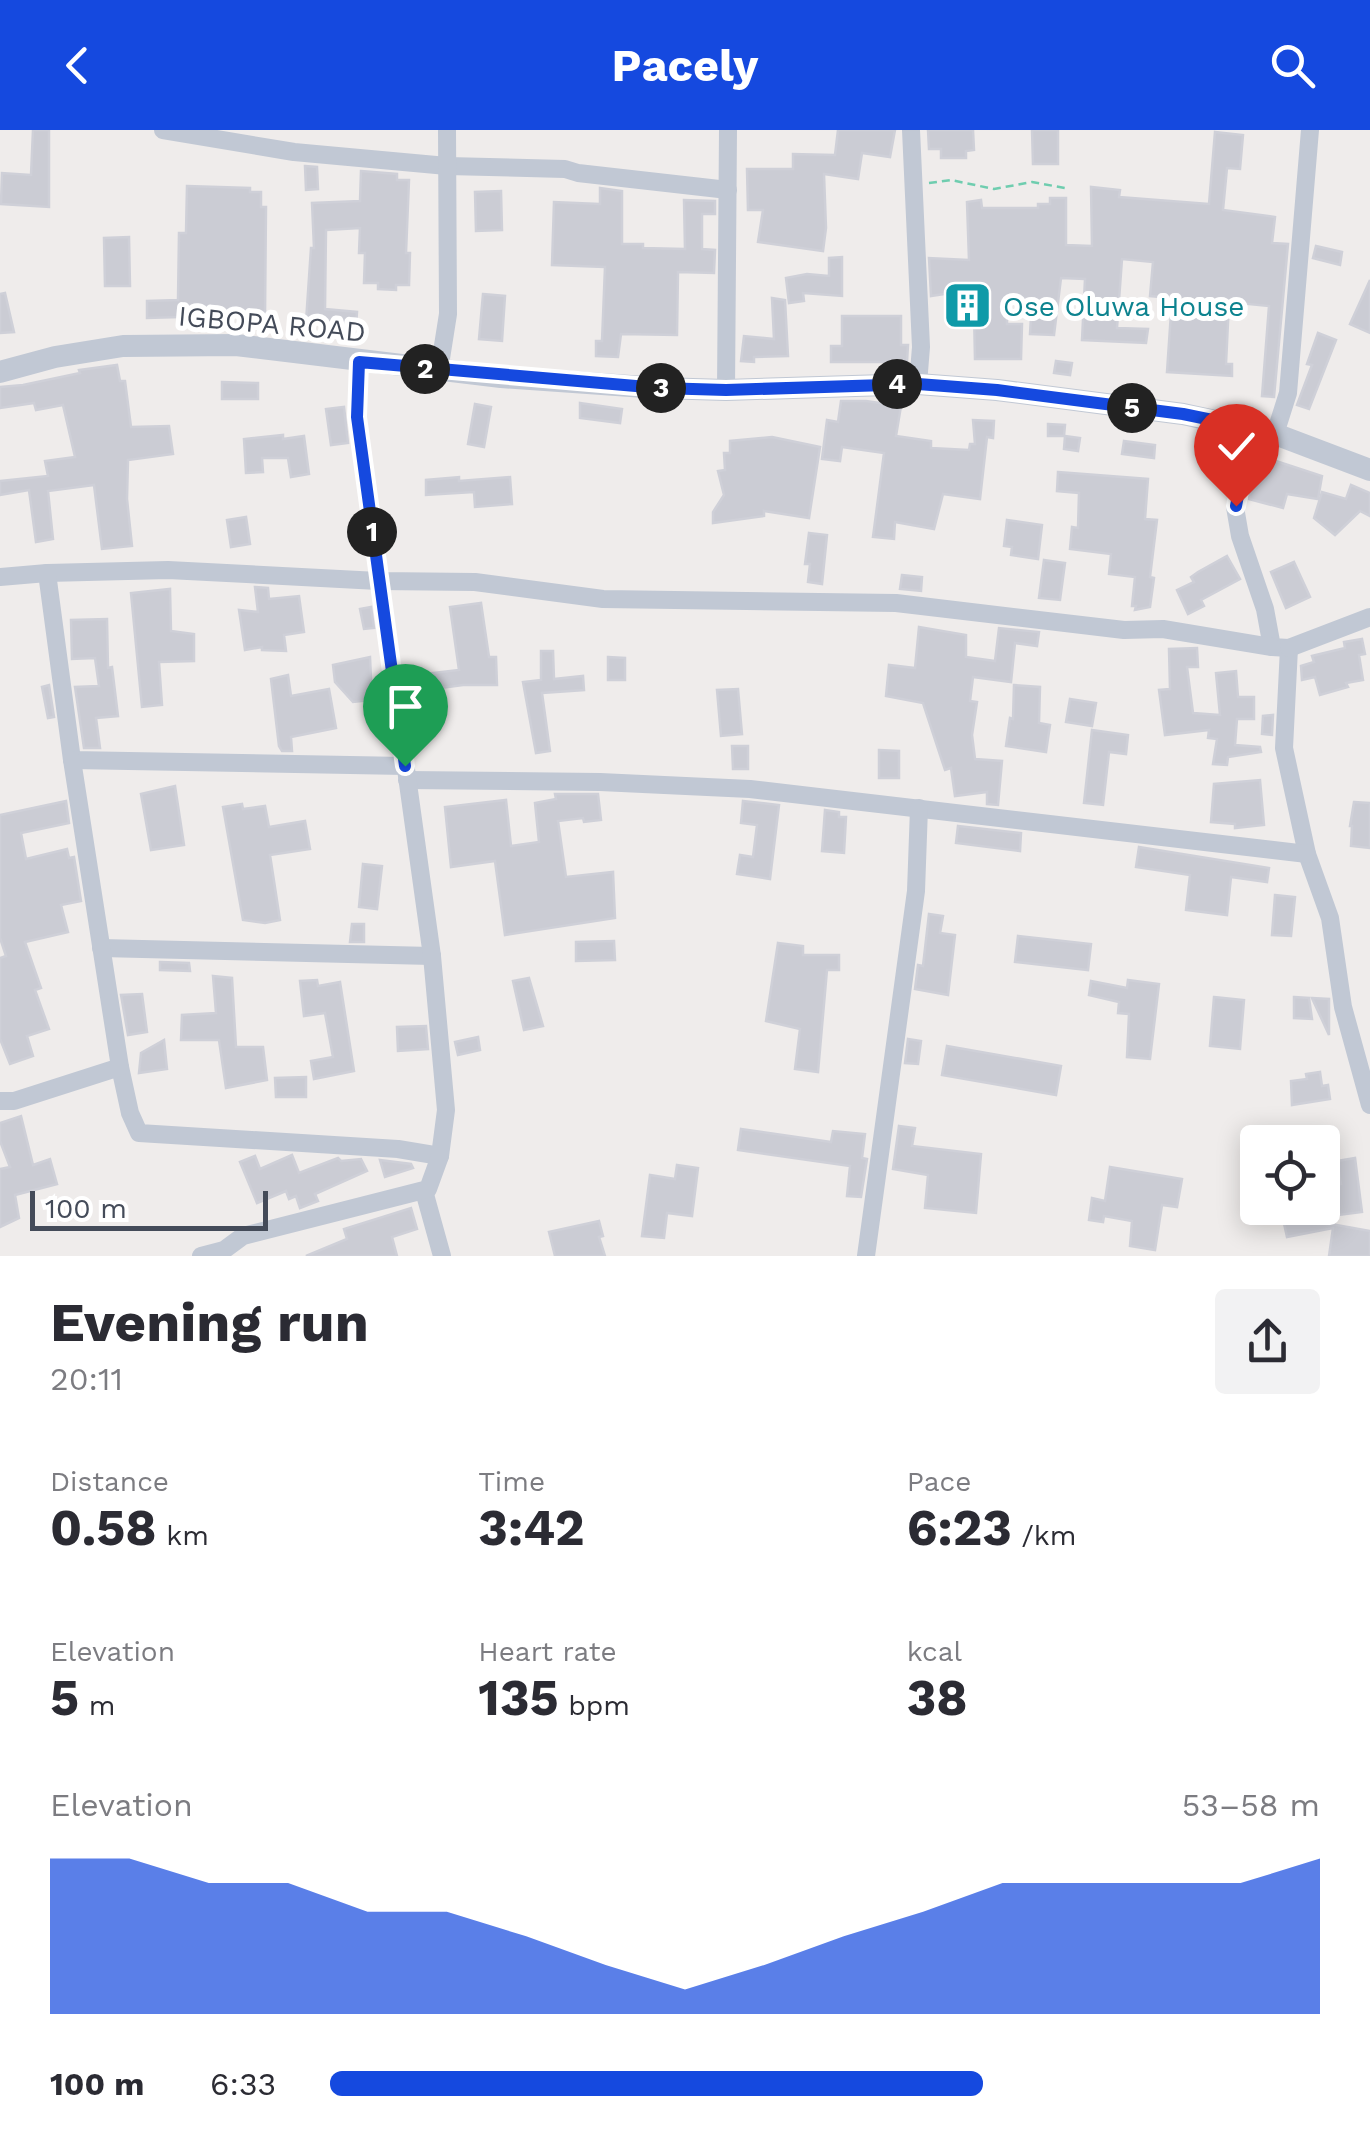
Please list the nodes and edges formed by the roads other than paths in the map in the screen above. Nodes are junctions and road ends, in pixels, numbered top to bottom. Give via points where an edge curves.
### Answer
1 (163, 130) edge
2 (447, 130) edge
3 (728, 130) edge
4 (911, 130) edge
5 (1310, 130) edge
6 (447, 166) junction
7 (728, 190) junction
8 (359, 362) junction
9 (440, 371) junction
10 (0, 372) edge
11 (918, 384) junction
12 (726, 390) junction
13 (1251, 428) junction
14 (1276, 434) junction
15 (1370, 470) edge
16 (47, 573) junction
17 (0, 577) edge
18 (378, 581) junction
19 (1370, 617) edge
20 (1280, 648) junction
21 (72, 760) junction
22 (406, 773) junction
23 (919, 808) junction
24 (1307, 854) junction
25 (101, 948) junction
26 (432, 956) junction
27 (120, 1068) junction
28 (0, 1100) edge
29 (1370, 1104) edge
30 (440, 1156) junction
31 (424, 1191) junction
32 (243, 1236) junction
33 (201, 1256) edge
34 (248, 1256) edge
35 (442, 1256) edge
36 (866, 1256) edge

1 - 6 street via 294,152
2 - 6 street
3 - 7 street
4 - 11 street
5 - 14 street via 1288,393
6 - 7 street via 565,169
6 - 9 street via 448,314
7 - 12 street
8 - 9 street, IGBOPA ROAD
8 - 10 street, IGBOPA ROAD via 236,345 155,344 54,357
8 - 18 street via 357,417
9 - 12 street, IGBOPA ROAD
11 - 12 street, IGBOPA ROAD
11 - 13 street, IGBOPA ROAD
13 - 14 street, IGBOPA ROAD
13 - 20 street via 1236,506 1240,536
14 - 15 street, IGBOPA ROAD
16 - 17 street
16 - 18 street via 168,570
16 - 21 street
18 - 20 street via 474,582 603,599 896,602
18 - 22 street
19 - 20 street
20 - 24 street via 1284,748
21 - 22 street
21 - 25 street
22 - 23 street via 750,789
22 - 26 street
23 - 24 street
23 - 36 street via 916,891
24 - 29 street via 1330,918 1343,1007
25 - 26 street
25 - 27 street
26 - 30 street via 446,1110
27 - 28 street
27 - 30 street via 138,1133
30 - 31 street
31 - 32 street
31 - 35 street
32 - 33 street
32 - 34 street

